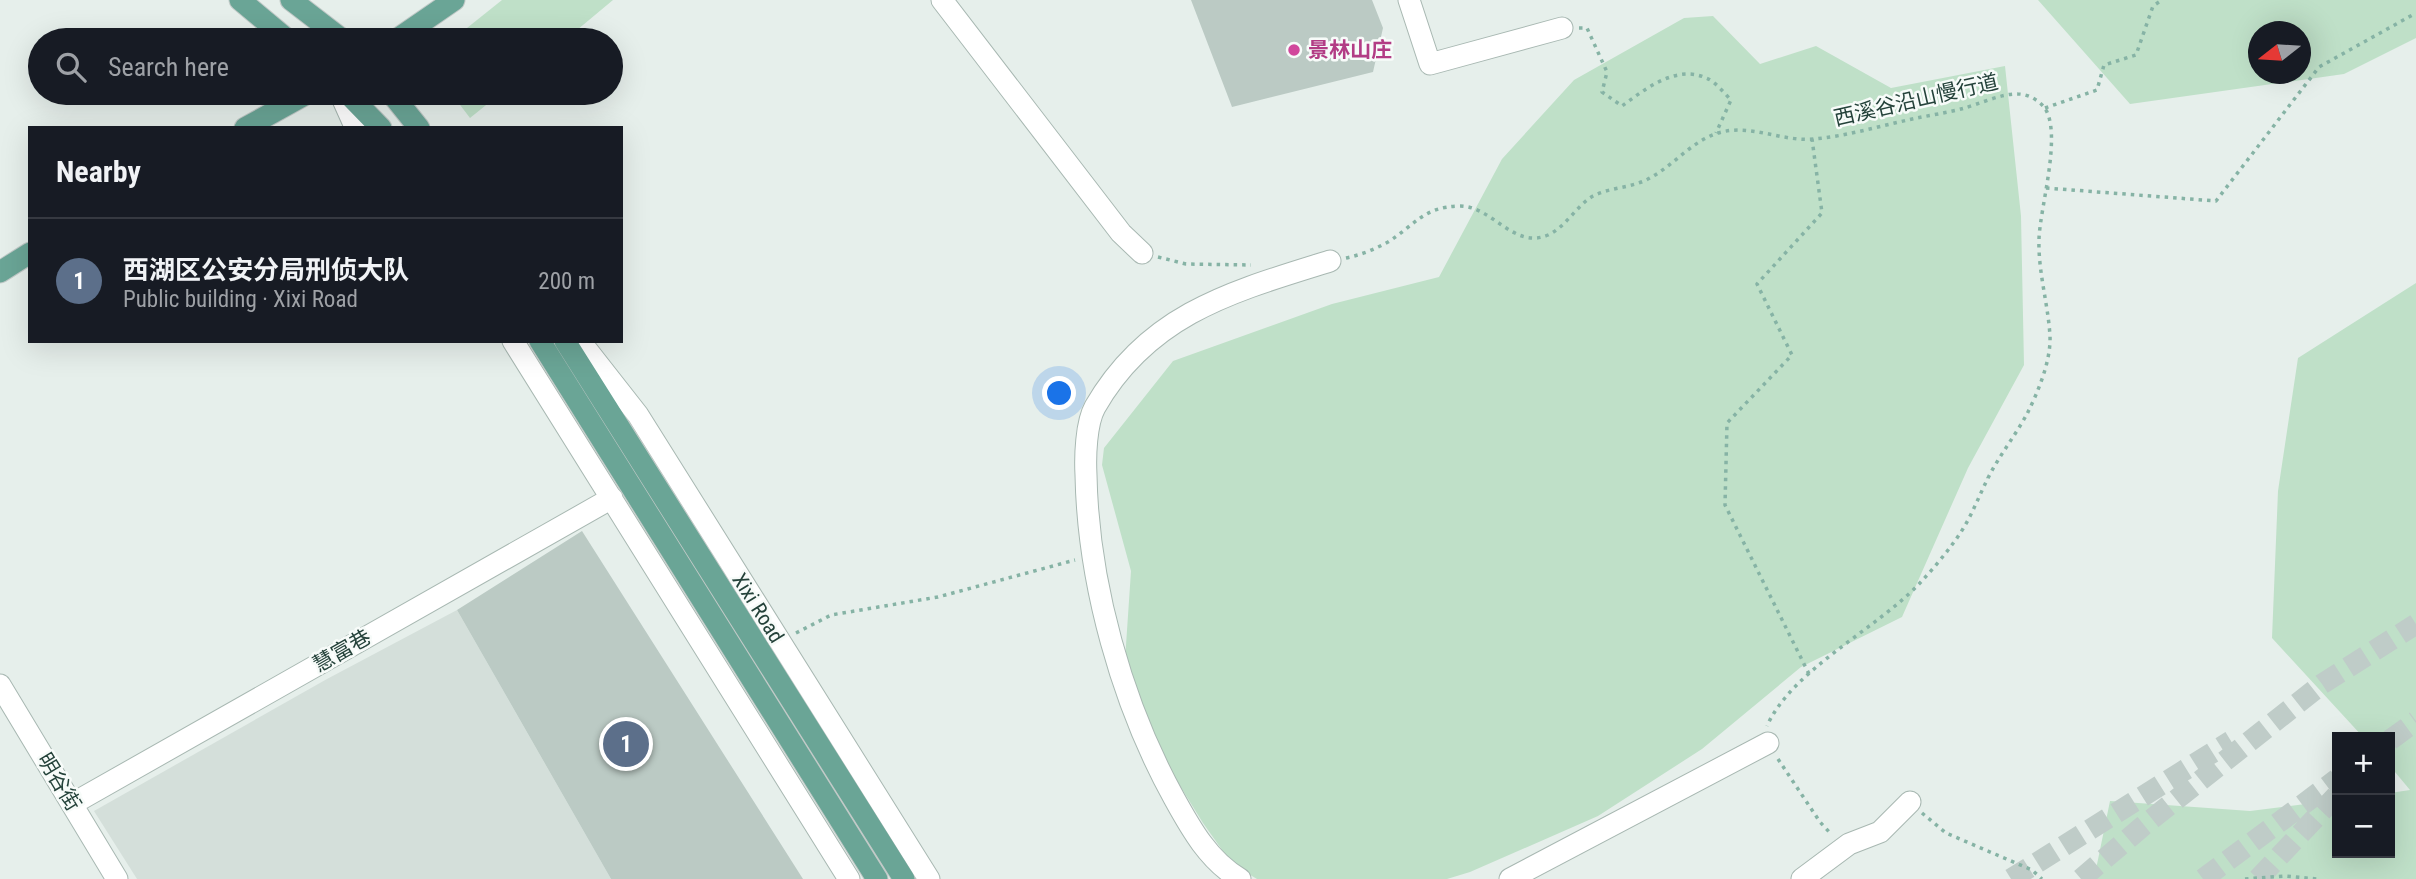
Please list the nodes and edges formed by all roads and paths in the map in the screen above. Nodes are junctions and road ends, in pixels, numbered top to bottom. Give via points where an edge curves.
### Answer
1 (240, 0) edge
2 (292, 0) edge
3 (454, 0) edge
4 (942, 0) edge
5 (1409, 0) edge
6 (2162, 0) edge
7 (2416, 13) edge
8 (274, 28) edge
9 (328, 28) edge
10 (413, 28) edge
11 (1562, 28) joint
12 (286, 105) edge
13 (345, 105) edge
14 (359, 105) edge
15 (401, 105) edge
16 (2045, 108) junction
17 (249, 126) edge
18 (356, 126) edge
19 (379, 126) edge
20 (417, 126) edge
21 (1716, 133) junction
22 (1812, 139) junction
23 (2046, 188) junction
24 (1142, 253) joint
25 (28, 254) edge
26 (1331, 261) joint
27 (1254, 265) dead end
28 (0, 272) edge
29 (514, 343) edge
30 (541, 343) edge
31 (566, 343) edge
32 (582, 343) edge
33 (612, 498) junction
34 (1094, 555) junction
35 (780, 641) junction
36 (1809, 674) junction
37 (0, 685) edge
38 (1768, 743) junction
39 (1910, 802) joint
40 (72, 804) junction
41 (1849, 844) junction
42 (1212, 857) junction
43 (117, 879) edge
44 (849, 879) edge
45 (877, 879) edge
46 (904, 879) edge
47 (929, 879) edge
48 (1211, 879) edge
49 (1240, 879) edge
50 (1510, 879) edge
51 (1802, 879) edge
52 (2042, 879) edge
53 (2245, 879) edge
54 (2317, 879) edge

1 - 8 main road
2 - 9 main road
3 - 10 main road
4 - 24 street via 1121,233
5 - 11 street via 1430,64
6 - 16 path via 2153,6 2136,55 2104,65 2097,90
7 - 23 path via 2319,67 2216,201
11 - 21 path via 1587,28 1607,72 1602,92 1622,106 1652,84 1684,74 1707,78 1731,100
12 - 17 main road
13 - 18 street
14 - 19 main road
15 - 20 main road
16 - 22 path, 西溪谷沿山慢行道 via 2031,96 2017,93 1960,110
16 - 23 path via 2053,130
21 - 22 path, 西溪谷沿山慢行道 via 1742,128
21 - 26 path, 西溪谷沿山慢行道 via 1645,181 1596,195 1548,236 1518,236 1464,205 1437,209 1366,253
22 - 36 path via 1822,213 1758,284 1792,355 1727,423 1725,505
23 - 36 path via 2039,257 2050,338 2038,390 2026,415 1941,559 1894,608
24 - 27 path via 1186,264
25 - 28 main road
26 - 34 street via 1212,301 1172,323 1116,375 1093,410 1085,453
29 - 33 street
30 - 45 main road, Xixi Road
31 - 46 main road, Xixi Road
32 - 35 street, Xixi Road via 638,415
33 - 40 street, 慧富巷
33 - 44 street
34 - 35 path via 938,597 831,615
34 - 42 street via 1135,714 1167,784
35 - 47 street, Xixi Road
36 - 38 path via 1774,709 1767,727
37 - 40 street, 明谷街
38 - 41 path via 1819,822
38 - 50 street
39 - 41 street via 1880,832
39 - 52 path via 1946,833 2032,870
40 - 43 street, 明谷街
41 - 51 street
42 - 48 street
42 - 49 street
53 - 54 path

